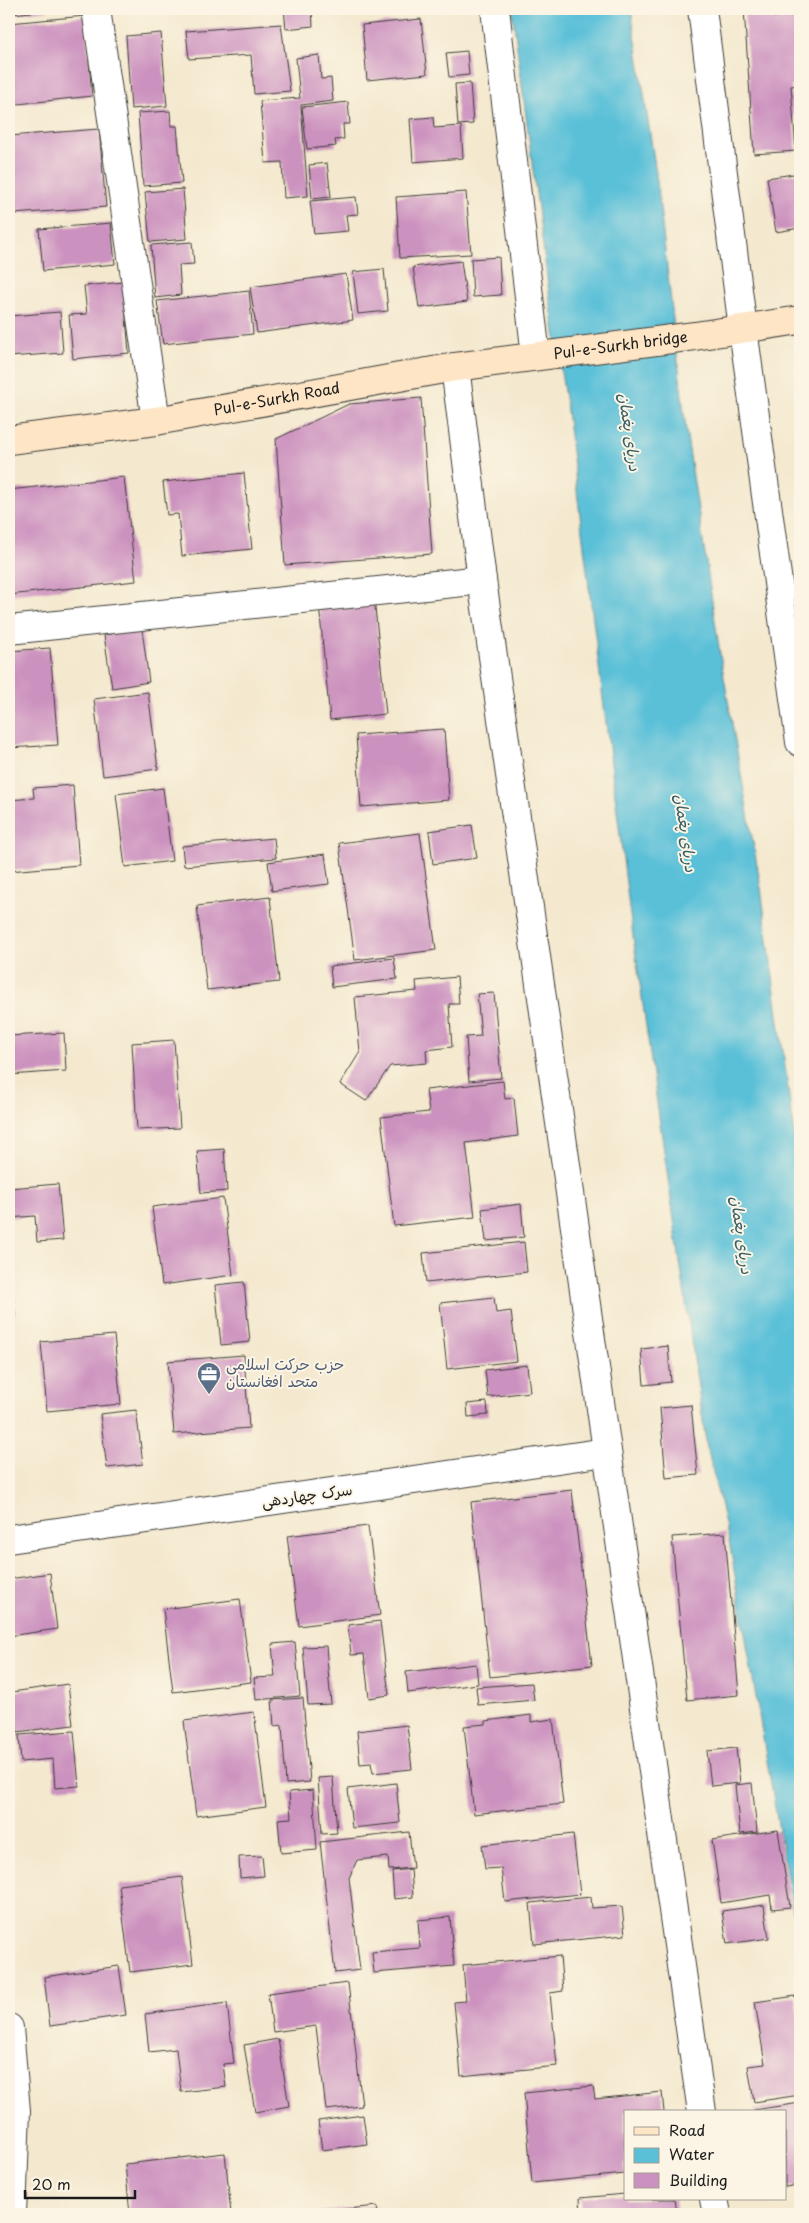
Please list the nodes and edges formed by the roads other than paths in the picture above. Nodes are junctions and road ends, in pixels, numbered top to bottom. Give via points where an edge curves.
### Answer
1 (96, 9) edge
2 (495, 9) edge
3 (702, 9) edge
4 (800, 320) edge
5 (743, 329) junction
6 (540, 356) junction
7 (455, 367) junction
8 (156, 421) junction
9 (9, 440) edge
10 (482, 580) junction
11 (9, 630) edge
12 (800, 742) edge
13 (606, 1452) junction
14 (9, 1539) edge
15 (9, 2028) edge
16 (702, 2110) edge
17 (714, 2200) edge
18 (12, 2214) edge
19 (717, 2214) edge

1 - 8 street
2 - 6 street
3 - 5 street
4 - 5 street
5 - 6 street, Pul-e-Surkh bridge
5 - 12 street
6 - 7 street, Pul-e-Surkh Road
7 - 8 street, Pul-e-Surkh Road
7 - 10 street
8 - 9 street, Pul-e-Surkh Road
10 - 11 street
10 - 13 street
13 - 14 street, سرک چهاردهی
13 - 16 street
15 - 18 street via 16,2111
17 - 19 street

